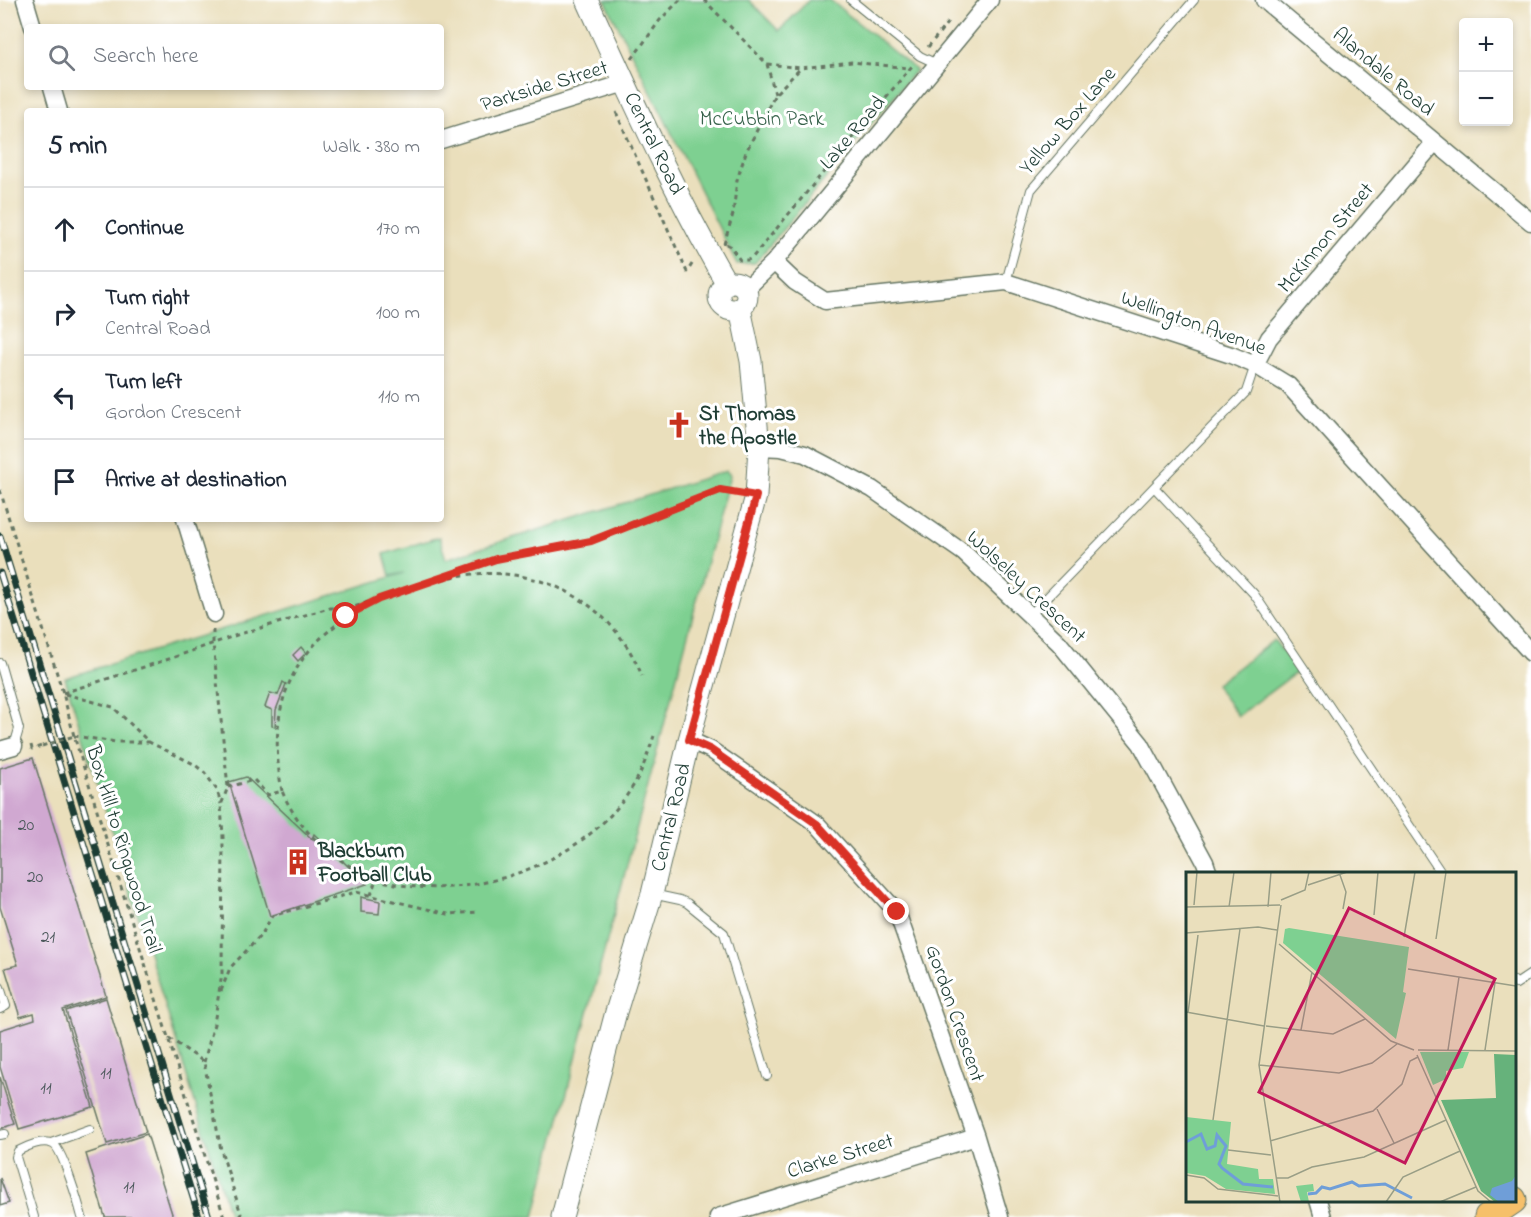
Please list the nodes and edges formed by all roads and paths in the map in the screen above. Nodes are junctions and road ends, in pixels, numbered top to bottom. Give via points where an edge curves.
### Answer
1 (25, 0) edge
2 (587, 0) edge
3 (680, 0) edge
4 (704, 0) edge
5 (851, 0) edge
6 (990, 0) edge
7 (1194, 0) edge
8 (1264, 0) edge
9 (954, 16) dead end
10 (32, 24) edge
11 (920, 56) junction
12 (632, 59) dead end
13 (767, 64) junction
14 (937, 64) junction
15 (801, 68) junction
16 (909, 68) junction
17 (616, 86) junction
18 (53, 90) edge
19 (775, 94) junction
20 (58, 108) edge
21 (444, 139) edge
22 (1434, 143) junction
23 (1531, 222) edge
24 (715, 245) junction
25 (774, 262) junction
26 (1006, 282) junction
27 (737, 294) junction
28 (1255, 365) junction
29 (759, 447) junction
30 (1154, 487) junction
31 (0, 490) edge
32 (756, 496) junction
33 (186, 522) edge
34 (401, 591) junction
35 (379, 599) junction
36 (214, 614) joint
37 (1030, 615) junction
38 (213, 643) junction
39 (1531, 653) edge
40 (0, 663) edge
41 (642, 676) dead end
42 (63, 693) junction
43 (74, 736) junction
44 (654, 736) dead end
45 (689, 740) junction
46 (149, 742) junction
47 (42, 746) dead end
48 (7, 748) edge
49 (228, 787) junction
50 (282, 790) junction
51 (221, 805) junction
52 (1209, 872) edge
53 (1441, 872) edge
54 (376, 879) junction
55 (652, 894) junction
56 (371, 895) junction
57 (478, 912) dead end
58 (1531, 974) edge
59 (1516, 984) edge
60 (0, 987) edge
61 (0, 1009) edge
62 (217, 1009) junction
63 (168, 1038) junction
64 (204, 1062) junction
65 (767, 1076) dead end
66 (90, 1129) dead end
67 (976, 1137) junction
68 (51, 1143) junction
69 (1531, 1188) edge
70 (1516, 1199) edge
71 (1319, 1202) edge
72 (1511, 1202) edge
73 (34, 1217) edge
74 (82, 1217) edge
75 (224, 1217) edge
76 (242, 1217) edge
77 (562, 1217) edge
78 (718, 1217) edge
79 (1000, 1217) edge
80 (1323, 1217) edge
81 (1488, 1217) edge

1 - 10 street
2 - 17 street, Central Road
3 - 12 path
4 - 13 path
5 - 11 lane
6 - 14 street, Lake Road
7 - 26 lane, Yellow Box Lane via 1030,190
8 - 22 street, Alandale Road
9 - 11 path
11 - 14 lane
11 - 16 path
13 - 15 path
13 - 19 path
14 - 25 street, Lake Road
15 - 16 path via 852,62
15 - 19 path
16 - 24 path via 752,258 740,260 730,246
17 - 21 street, Parkside Street
17 - 24 street, Central Road
17 - 24 path via 687,272
18 - 20 street
19 - 24 path via 746,152 737,180 733,214
22 - 23 street, Alandale Road
22 - 28 street, McKinnon Street via 1269,338
24 - 27 street, Central Road
25 - 26 street, Wellington Avenue via 795,282 825,301
25 - 27 street, Lake Road
26 - 28 street, Wellington Avenue
27 - 29 street, Central Road via 751,361
28 - 30 lane via 1246,392
28 - 39 street, Wellington Avenue via 1288,385
29 - 32 street, Central Road
29 - 37 street, Wolseley Crescent via 806,454 872,489 964,554
30 - 37 lane
30 - 53 lane via 1254,594
31 - 42 path, Box Hill to Ringwood Trail
32 - 34 path via 720,490 591,541 496,559
32 - 45 street, Central Road
33 - 36 street
34 - 35 path
34 - 41 path via 468,574 494,573 560,587 597,612 615,631 629,648
35 - 38 path via 351,608 329,608
35 - 50 path via 330,628 315,642 290,679 278,723 277,764
36 - 38 path
37 - 52 street, Wolseley Crescent via 1059,643 1141,744
38 - 42 path
38 - 49 path
40 - 48 lane via 19,729
42 - 43 path, Box Hill to Ringwood Trail
42 - 46 path via 113,707
43 - 46 path
43 - 47 path, bridge
43 - 63 path, Box Hill to Ringwood Trail
44 - 54 path via 633,787 615,810 558,857 512,874 436,889
45 - 55 street, Central Road
45 - 67 street, Gordon Crescent via 711,750 817,824 897,912
46 - 51 path via 205,773 217,790
49 - 50 path via 254,780 268,795
49 - 51 path
50 - 54 path via 294,815 321,844 356,870
51 - 62 path via 224,941
54 - 56 path
55 - 65 lane via 687,903 724,933
55 - 77 street, Central Road via 616,1012
56 - 57 path via 448,914
56 - 62 path via 356,892 272,916 262,934 230,968
58 - 59 lane
60 - 61 lane via 6,1006
62 - 64 path
63 - 64 path
63 - 75 path, Box Hill to Ringwood Trail
64 - 76 path via 221,1150
66 - 68 lane
67 - 78 street, Clarke Street
67 - 79 street, Gordon Crescent
68 - 73 lane via 26,1147 16,1157
68 - 74 lane via 61,1154
69 - 70 main road
71 - 80 street
72 - 81 main road

